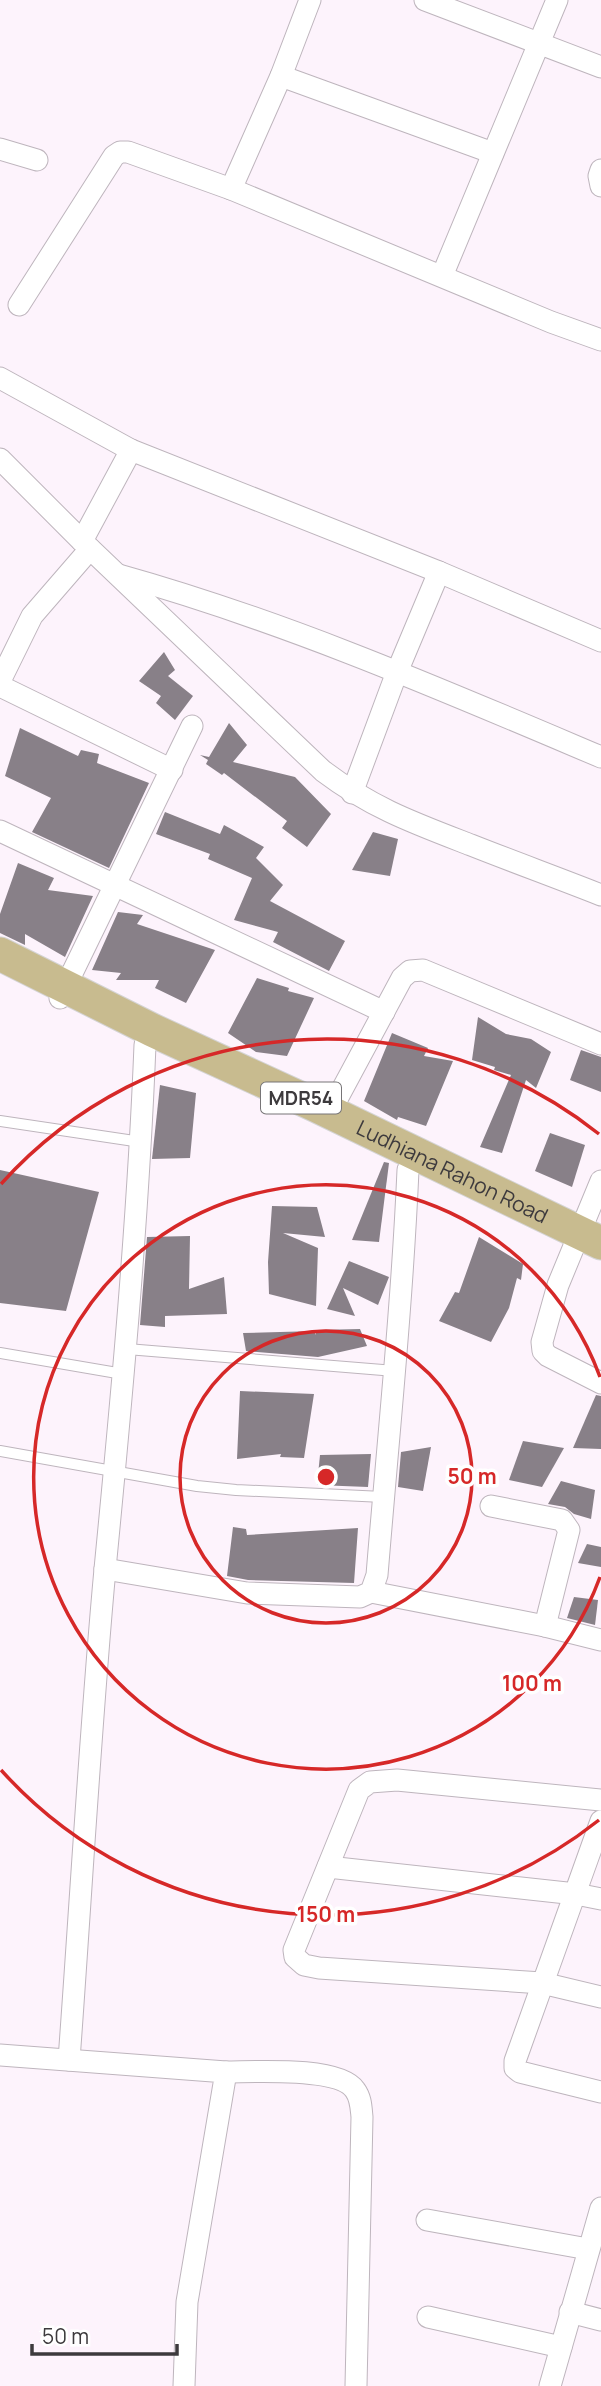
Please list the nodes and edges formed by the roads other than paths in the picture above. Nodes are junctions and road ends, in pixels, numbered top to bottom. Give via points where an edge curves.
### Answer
1 (310, 0) edge
2 (425, 0) edge
3 (557, 0) edge
4 (540, 44) junction
5 (601, 67) edge
6 (281, 76) junction
7 (0, 149) edge
8 (493, 153) junction
9 (37, 160) dead end
10 (601, 170) edge
11 (601, 186) edge
12 (231, 190) junction
13 (442, 276) junction
14 (19, 305) dead end
15 (601, 340) edge
16 (0, 378) edge
17 (131, 450) junction
18 (0, 459) edge
19 (86, 545) junction
20 (439, 572) junction
21 (117, 574) junction
22 (601, 641) edge
23 (397, 672) junction
24 (0, 681) edge
25 (0, 686) edge
26 (192, 726) dead end
27 (601, 757) edge
28 (172, 770) junction
29 (352, 793) junction
30 (0, 831) edge
31 (114, 886) junction
32 (601, 895) edge
33 (0, 954) edge
34 (0, 974) edge
35 (62, 993) junction
36 (384, 1012) junction
37 (601, 1044) edge
38 (145, 1045) junction
39 (330, 1112) junction
40 (0, 1121) edge
41 (141, 1142) junction
42 (408, 1170) junction
43 (601, 1181) edge
44 (589, 1247) edge
45 (127, 1349) junction
46 (0, 1353) edge
47 (395, 1371) junction
48 (123, 1374) junction
49 (601, 1383) edge
50 (0, 1451) edge
51 (116, 1470) junction
52 (383, 1497) junction
53 (491, 1506) dead end
54 (105, 1569) junction
55 (371, 1592) junction
56 (545, 1626) junction
57 (601, 1640) edge
58 (601, 1800) edge
59 (601, 1821) edge
60 (328, 1867) junction
61 (576, 1894) junction
62 (601, 1899) edge
63 (542, 1983) junction
64 (601, 1997) edge
65 (0, 2055) edge
66 (69, 2060) junction
67 (226, 2072) junction
68 (601, 2092) edge
69 (601, 2208) edge
70 (427, 2220) dead end
71 (588, 2249) junction
72 (570, 2312) junction
73 (428, 2318) dead end
74 (601, 2320) edge
75 (561, 2347) junction
76 (184, 2386) edge
77 (356, 2386) edge
78 (550, 2386) edge

1 - 6 street
2 - 4 street
3 - 4 street
4 - 5 street
4 - 8 street
6 - 8 street
6 - 12 street
7 - 9 street
8 - 13 street
10 - 11 street
12 - 13 street
12 - 14 street via 120,152
13 - 15 street
16 - 17 street
17 - 19 street
17 - 20 street
18 - 19 street
19 - 21 street
19 - 24 street via 32,616
20 - 22 street
20 - 23 street
21 - 23 street via 188,594
21 - 29 street via 323,771
23 - 27 street
23 - 29 street
25 - 28 street
26 - 28 street
28 - 31 street
29 - 32 street via 411,822
30 - 31 street
31 - 35 street
31 - 36 street
33 - 35 main road, Ludhiana Rahon Road / MDR54
34 - 35 main road, Ludhiana Rahon Road / MDR54
35 - 38 main road, Ludhiana Rahon Road / MDR54
35 - 39 main road, Ludhiana Rahon Road / MDR54
36 - 37 street via 402,978 410,971 423,970
36 - 39 street
38 - 41 street
38 - 42 main road, Ludhiana Rahon Road / MDR54
39 - 44 main road, Ludhiana Rahon Road / MDR54
40 - 41 lane
41 - 45 street
42 - 44 main road, Ludhiana Rahon Road / MDR54
42 - 47 street
43 - 44 street
44 - 49 street via 558,1285 541,1342 548,1356
45 - 47 lane
45 - 48 street
46 - 48 lane
47 - 52 street
48 - 51 street
50 - 51 lane
51 - 52 lane via 236,1490
51 - 54 street
52 - 55 street via 377,1575
53 - 56 street via 567,1524
54 - 55 street via 247,1593 360,1597
54 - 66 street
55 - 56 street
56 - 57 street
58 - 60 street via 397,1780 370,1782 359,1790
59 - 61 street
60 - 61 street
60 - 63 street via 294,1950 304,1965
61 - 62 street
61 - 63 street
63 - 64 street
63 - 68 street via 515,2068
65 - 66 street
66 - 67 street
67 - 76 street via 187,2302
67 - 77 street via 317,2073 354,2087 360,2100
69 - 71 street
70 - 71 street
71 - 72 street
72 - 74 street
72 - 75 street
73 - 75 street
75 - 78 street

